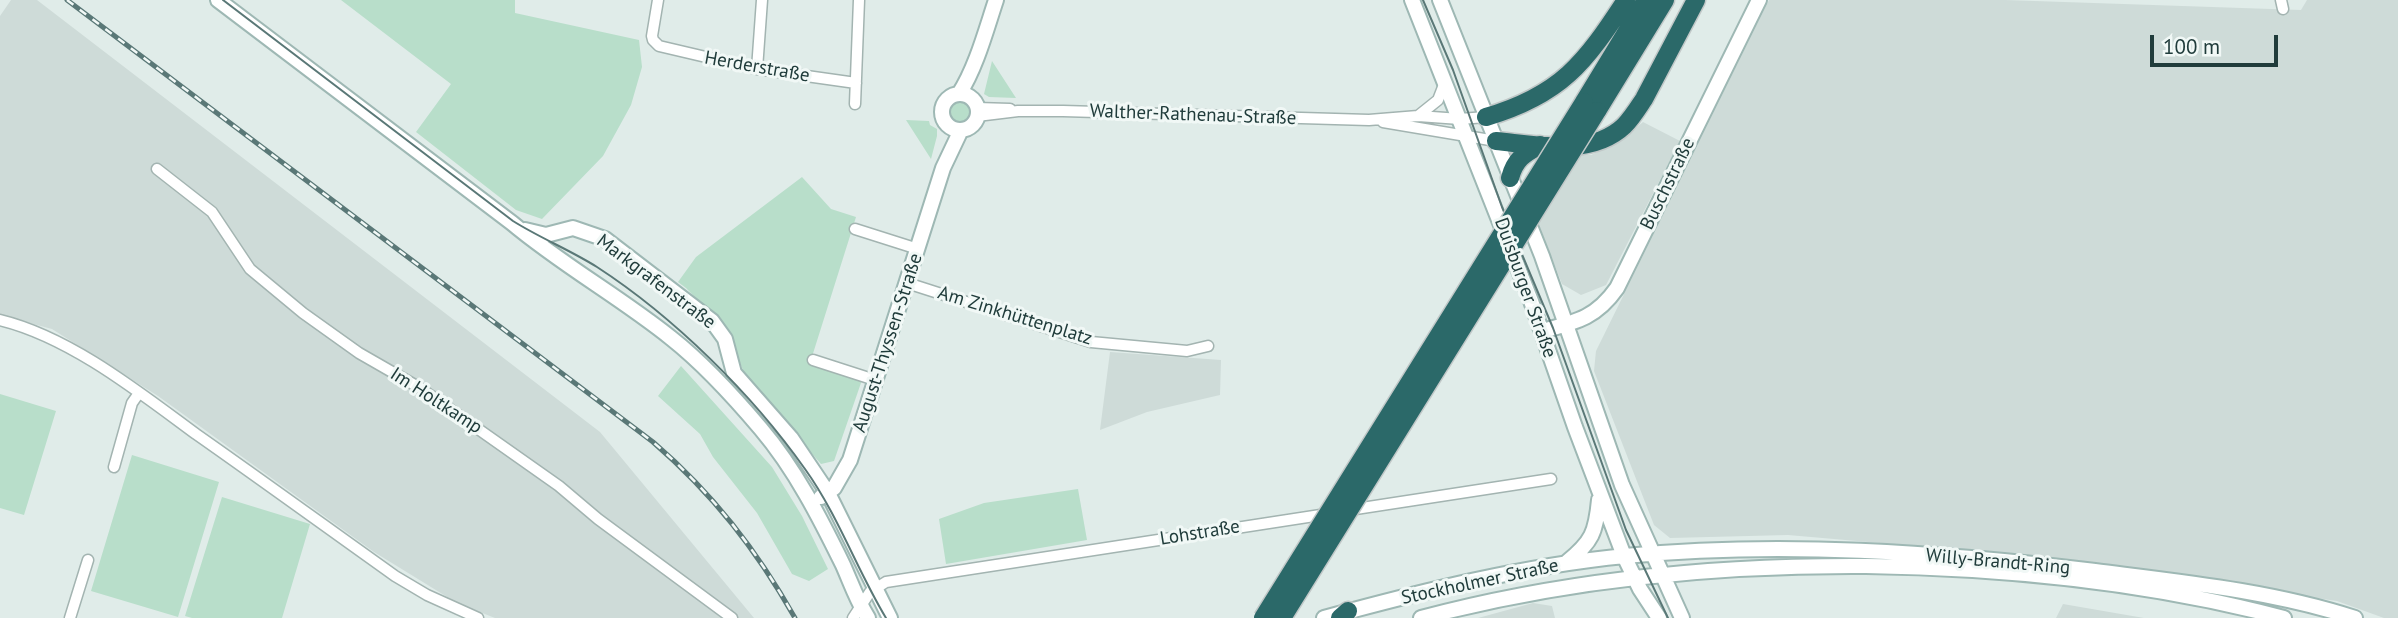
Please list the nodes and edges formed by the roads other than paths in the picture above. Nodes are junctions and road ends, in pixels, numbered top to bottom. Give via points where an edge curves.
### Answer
1 (219, 0) edge
2 (658, 0) edge
3 (762, 0) edge
4 (859, 0) edge
5 (996, 0) edge
6 (1412, 0) edge
7 (1440, 0) edge
8 (1626, 0) edge
9 (1646, 0) edge
10 (1665, 0) edge
11 (1696, 0) edge
12 (1759, 0) edge
13 (757, 69) junction
14 (1445, 81) junction
15 (856, 83) junction
16 (855, 104) dead end
17 (971, 104) junction
18 (1590, 107) junction
19 (1418, 116) junction
20 (1486, 117) junction
21 (1369, 120) junction
22 (1460, 120) junction
23 (955, 128) junction
24 (1467, 137) junction
25 (1496, 141) junction
26 (1540, 145) junction
27 (158, 169) dead end
28 (1510, 178) junction
29 (512, 223) junction
30 (855, 229) dead end
31 (918, 249) junction
32 (907, 283) junction
33 (0, 320) edge
34 (1567, 325) junction
35 (1542, 331) junction
36 (1208, 346) dead end
37 (813, 360) dead end
38 (876, 380) junction
39 (139, 393) junction
40 (114, 467) dead end
41 (1551, 479) dead end
42 (828, 493) junction
43 (1600, 495) junction
44 (810, 502) junction
45 (1638, 555) junction
46 (88, 560) dead end
47 (1565, 564) junction
48 (1647, 576) junction
49 (875, 589) junction
50 (860, 614) edge
51 (1344, 615) edge
52 (2329, 615) edge
53 (2349, 617) edge
54 (70, 618) edge
55 (478, 618) edge
56 (732, 618) edge
57 (890, 618) edge
58 (1264, 618) edge
59 (1282, 618) edge
60 (1324, 618) edge
61 (1421, 618) edge
62 (1659, 618) edge
63 (1682, 618) edge
64 (2284, 618) edge

1 - 29 main road, Markgrafenstraße
2 - 13 street, Herderstraße via 652,36 659,46
3 - 13 street
4 - 15 street
5 - 17 main road via 981,47
6 - 14 main road, Duisburger Straße
7 - 20 main road, Duisburger Straße
8 - 20 highway via 1562,81 1532,100
9 - 18 highway
10 - 18 highway
11 - 26 highway via 1644,99 1624,126 1581,146
12 - 34 main road, Buschstraße via 1617,288 1597,311
13 - 15 street, Herderstraße
14 - 19 street via 1438,100
14 - 22 main road, Duisburger Straße
15 - 16 street
17 - 21 street, Walther-Rathenau-Straße via 1018,111
17 - 23 main road via 971,126
17 - 23 main road via 948,99 943,118
18 - 58 highway, bridge
18 - 59 highway, bridge
19 - 21 street, Walther-Rathenau-Straße
19 - 22 street, Walther-Rathenau-Straße
20 - 22 street, Walther-Rathenau-Straße
20 - 25 main road, Duisburger Straße
21 - 24 street, Walther-Rathenau-Straße
22 - 24 main road, Duisburger Straße
23 - 31 main road, August-Thyssen-Straße
24 - 25 street, Walther-Rathenau-Straße
24 - 35 main road, Duisburger Straße
25 - 26 highway
25 - 28 main road, Duisburger Straße
26 - 28 highway via 1520,156
27 - 56 street, Im Holtkamp via 212,212 250,269 303,313 559,486
28 - 34 main road, Duisburger Straße
29 - 42 main road, Markgrafenstraße via 533,234 573,228 605,239 712,321 724,339 734,373 791,438
29 - 44 main road, Markgrafenstraße via 643,317 702,366 762,430
30 - 31 street
31 - 32 main road, August-Thyssen-Straße
32 - 36 street, Am Zinkhüttenplatz via 1091,342 1187,351
32 - 38 main road, August-Thyssen-Straße
33 - 39 street via 61,343
34 - 35 main road, Buschstraße
34 - 45 main road, Duisburger Straße via 1622,485
35 - 43 main road, Duisburger Straße
37 - 38 street
38 - 42 main road, August-Thyssen-Straße via 850,460
39 - 40 street
39 - 55 street via 395,576
41 - 49 street, Lohstraße via 886,582
42 - 44 main road, August-Thyssen-Straße
42 - 49 main road, Markgrafenstraße
43 - 45 main road, Duisburger Straße
43 - 47 main road via 1594,533
44 - 50 main road, Markgrafenstraße via 844,567
45 - 47 main road, Stockholmer Straße
45 - 48 main road, Duisburger Straße
45 - 48 main road, Duisburger Straße
45 - 52 main road, Willy-Brandt-Ring via 1838,549 2025,563 2235,590
46 - 54 street
47 - 51 main road, Stockholmer Straße via 1497,575
48 - 61 main road, Stockholmer Straße via 1575,584
48 - 62 main road
48 - 63 main road
48 - 64 main road, Willy-Brandt-Ring via 1724,568 1957,569 2108,583
49 - 50 street
49 - 57 main road, Markgrafenstraße
51 - 60 main road, Stockholmer Straße
52 - 53 main road, Willy-Brandt-Ring

